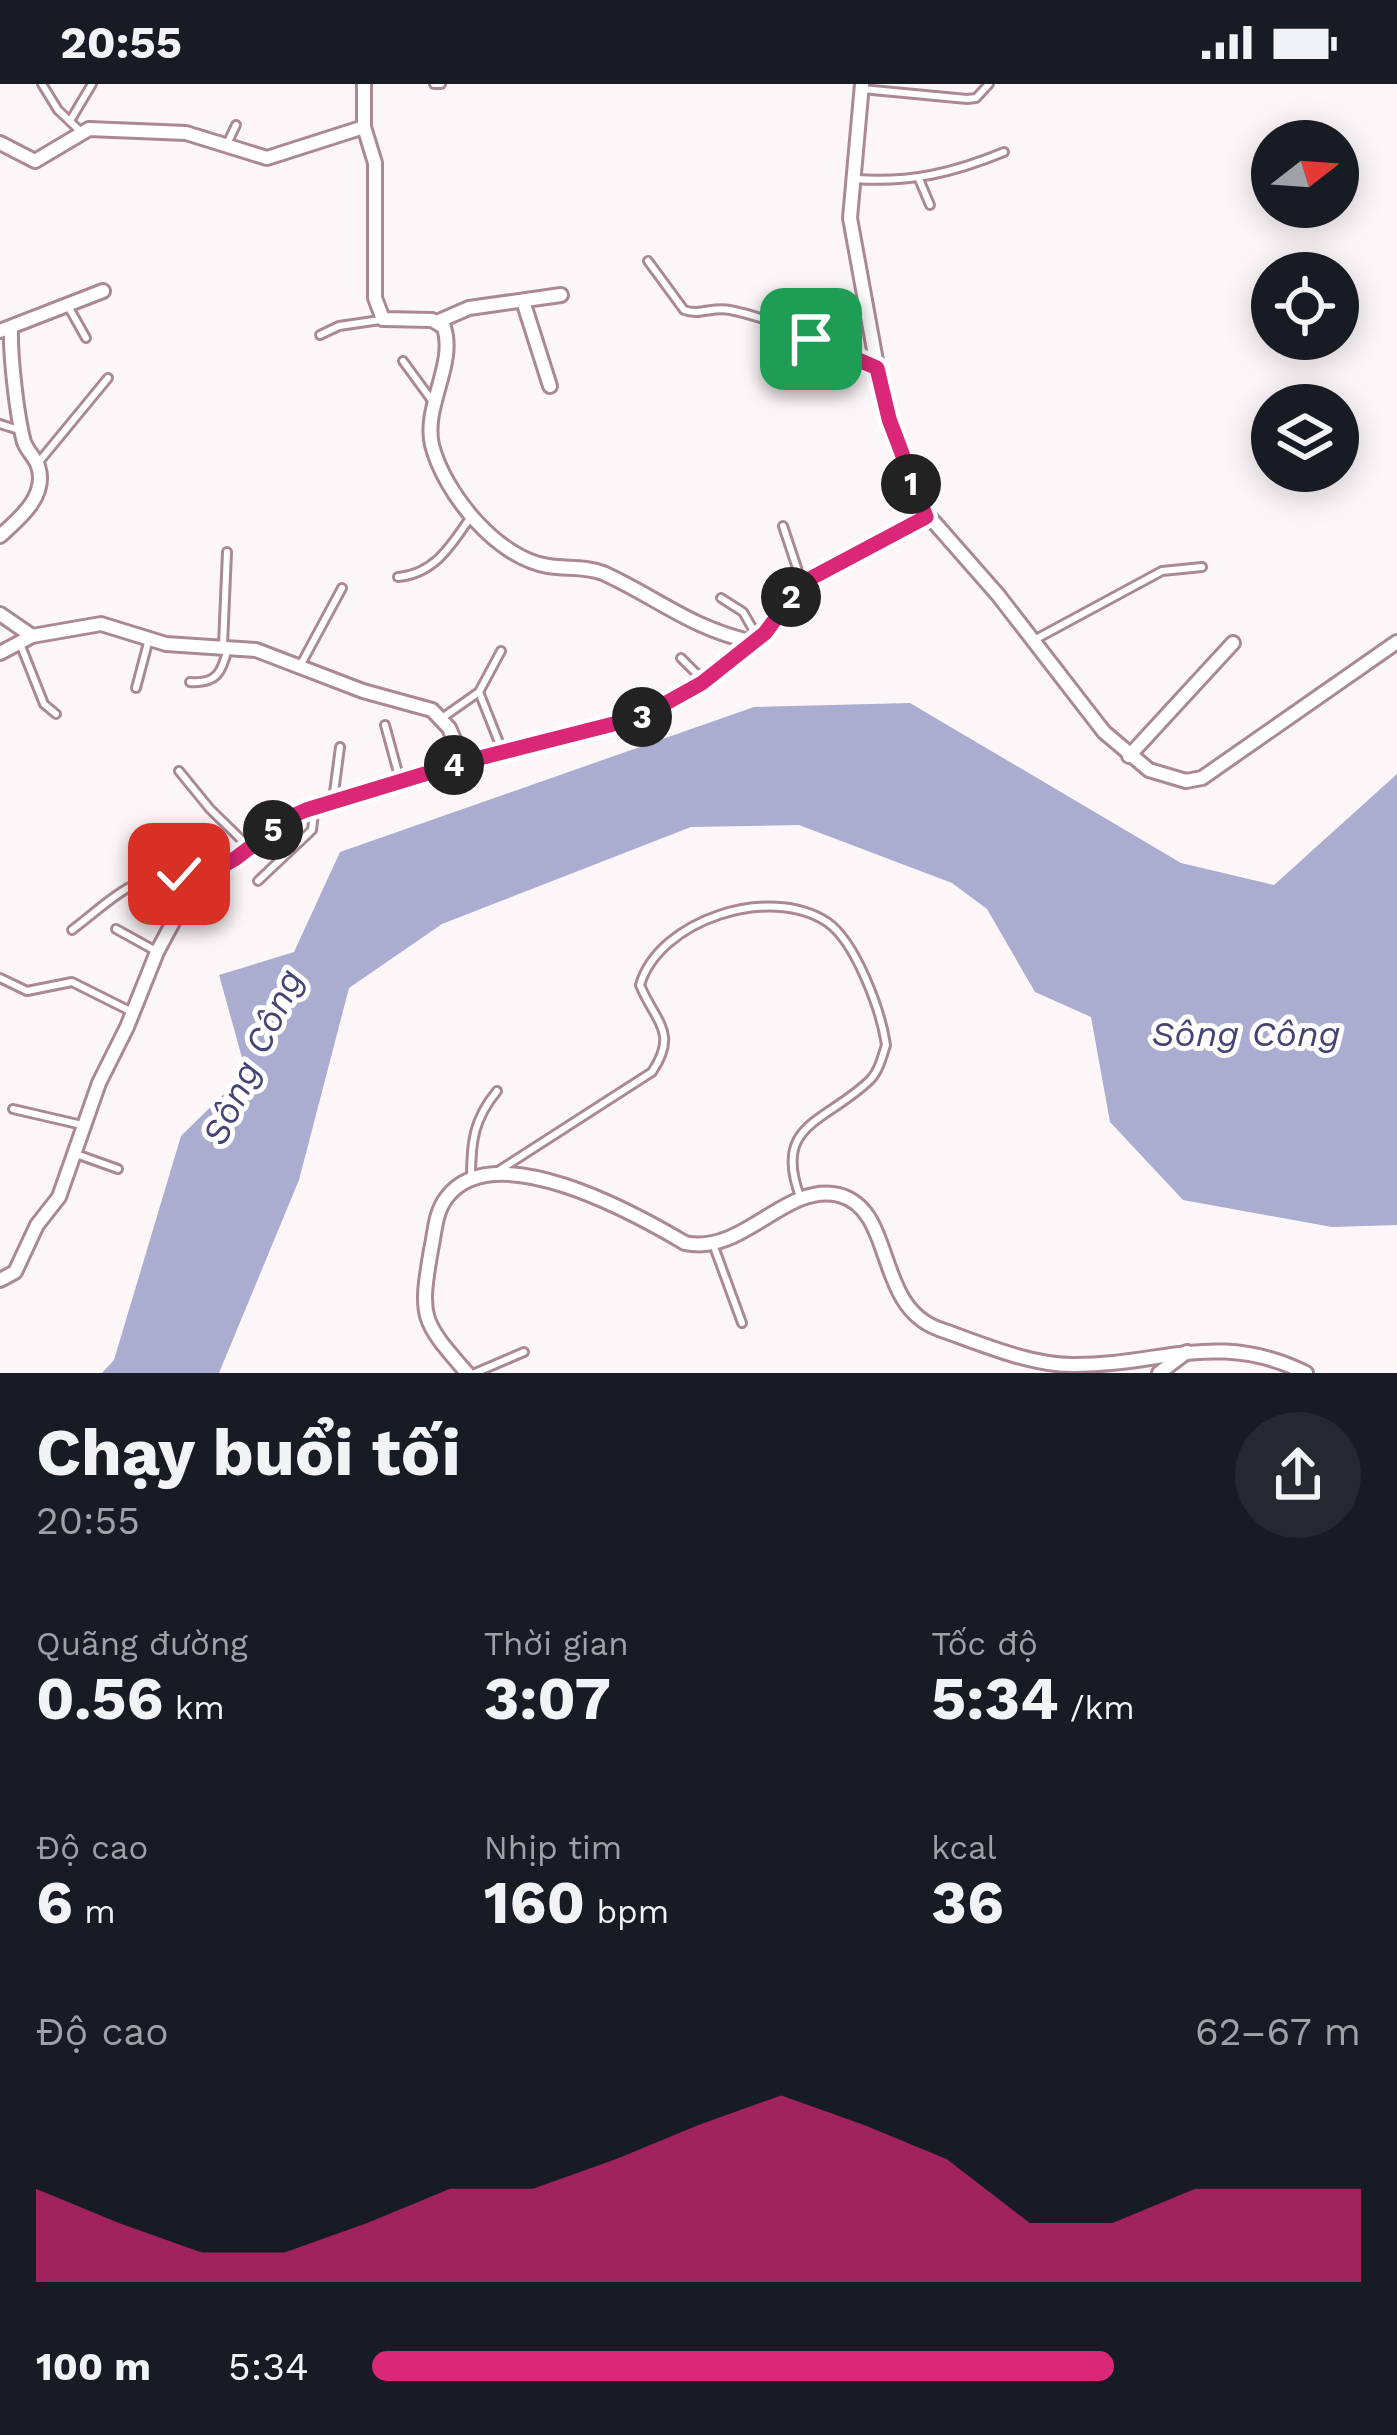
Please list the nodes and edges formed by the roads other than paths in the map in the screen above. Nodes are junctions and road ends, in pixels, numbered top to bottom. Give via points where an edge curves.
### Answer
1 (42, 84) edge
2 (92, 84) edge
3 (364, 84) edge
4 (989, 84) edge
5 (862, 86) edge
6 (236, 125) dead end
7 (75, 126) junction
8 (364, 127) junction
9 (0, 143) edge
10 (226, 146) junction
11 (1004, 152) dead end
12 (852, 178) junction
13 (919, 179) junction
14 (930, 205) dead end
15 (648, 261) dead end
16 (103, 291) dead end
17 (561, 295) dead end
18 (524, 302) junction
19 (68, 306) junction
20 (383, 319) junction
21 (439, 322) junction
22 (6, 330) edge
23 (320, 334) dead end
24 (86, 338) dead end
25 (403, 361) dead end
26 (877, 368) junction
27 (108, 378) dead end
28 (550, 386) dead end
29 (435, 404) junction
30 (0, 424) edge
31 (22, 431) junction
32 (38, 463) junction
33 (926, 517) junction
34 (470, 518) junction
35 (782, 526) dead end
36 (0, 536) edge
37 (227, 552) dead end
38 (1202, 567) dead end
39 (398, 577) dead end
40 (802, 583) junction
41 (342, 588) dead end
42 (722, 598) dead end
43 (0, 614) edge
44 (26, 639) junction
45 (149, 639) junction
46 (756, 640) junction
47 (1032, 641) junction
48 (1397, 642) edge
49 (1233, 643) dead end
50 (225, 648) junction
51 (501, 651) dead end
52 (0, 653) edge
53 (680, 658) dead end
54 (300, 666) junction
55 (710, 676) junction
56 (190, 682) dead end
57 (136, 688) dead end
58 (479, 692) junction
59 (56, 714) dead end
60 (442, 718) junction
61 (385, 725) dead end
62 (500, 745) dead end
63 (340, 747) dead end
64 (1129, 756) junction
65 (464, 762) junction
66 (179, 771) dead end
67 (401, 782) junction
68 (332, 804) junction
69 (314, 808) junction
70 (250, 848) junction
71 (258, 881) dead end
72 (194, 883) junction
73 (116, 929) dead end
74 (72, 930) dead end
75 (158, 952) junction
76 (0, 978) edge
77 (133, 1012) junction
78 (497, 1090) dead end
79 (14, 1109) dead end
80 (85, 1126) junction
81 (76, 1154) junction
82 (118, 1169) dead end
83 (490, 1176) junction
84 (471, 1181) junction
85 (799, 1195) junction
86 (713, 1244) junction
87 (0, 1280) edge
88 (742, 1323) dead end
89 (1190, 1350) junction
90 (524, 1352) dead end
91 (471, 1373) edge
92 (1159, 1373) edge
93 (1306, 1373) edge

1 - 7 lane
2 - 7 lane
3 - 8 street
4 - 5 lane via 967,99
5 - 12 street
6 - 10 lane
7 - 9 street via 35,161
7 - 10 street via 186,133
8 - 10 street via 267,158
8 - 20 street via 375,163 375,298
11 - 13 lane
12 - 13 lane
12 - 26 street via 850,218
13 - 14 lane
15 - 26 lane via 683,310 757,316
16 - 19 street
17 - 18 street
18 - 21 street via 469,308
18 - 28 street
19 - 22 street
19 - 24 lane
20 - 21 street
20 - 23 lane
21 - 29 street via 447,346
22 - 31 street
25 - 29 lane
26 - 33 street
27 - 32 lane
29 - 34 street via 432,444
30 - 31 lane
31 - 32 street
32 - 36 street via 32,504
33 - 40 street
33 - 47 street
34 - 39 lane via 437,561
34 - 46 street via 532,562 603,574 705,630
35 - 40 lane
37 - 50 lane
38 - 47 lane via 1162,572
40 - 46 street
41 - 54 lane
42 - 46 lane via 742,612
43 - 44 street
44 - 45 street via 101,624
44 - 52 street
44 - 59 lane via 28,671
45 - 50 street
45 - 57 lane
46 - 55 street
47 - 64 street
48 - 64 street via 1202,778 1166,778
49 - 64 street
50 - 54 street
50 - 56 lane via 222,673
51 - 58 lane
53 - 55 lane
54 - 60 street
55 - 65 street via 629,722
58 - 60 lane
58 - 62 lane
60 - 65 street
61 - 67 lane
63 - 68 lane
65 - 67 street
66 - 70 lane
67 - 68 street
68 - 69 street
69 - 70 street
69 - 71 lane via 312,830
70 - 72 street
72 - 74 lane via 179,874 142,879
72 - 75 street
73 - 75 lane
75 - 77 street
76 - 77 lane via 27,991 73,982
77 - 80 street
78 - 84 lane via 471,1139
79 - 80 lane
80 - 81 street
81 - 82 lane
81 - 87 street via 15,1271
83 - 84 street
83 - 85 lane via 652,1072 664,1054 664,1031 640,985 652,956 704,921 762,907 825,921 846,941 886,1045 871,1080 807,1126 792,1147
83 - 86 street via 532,1177 614,1202 685,1243
84 - 91 street via 455,1188 438,1213 423,1297 434,1335
85 - 86 street
85 - 89 street via 855,1203 904,1305 933,1327 1063,1365
86 - 88 lane
89 - 92 street
89 - 93 street via 1262,1356
90 - 91 lane

